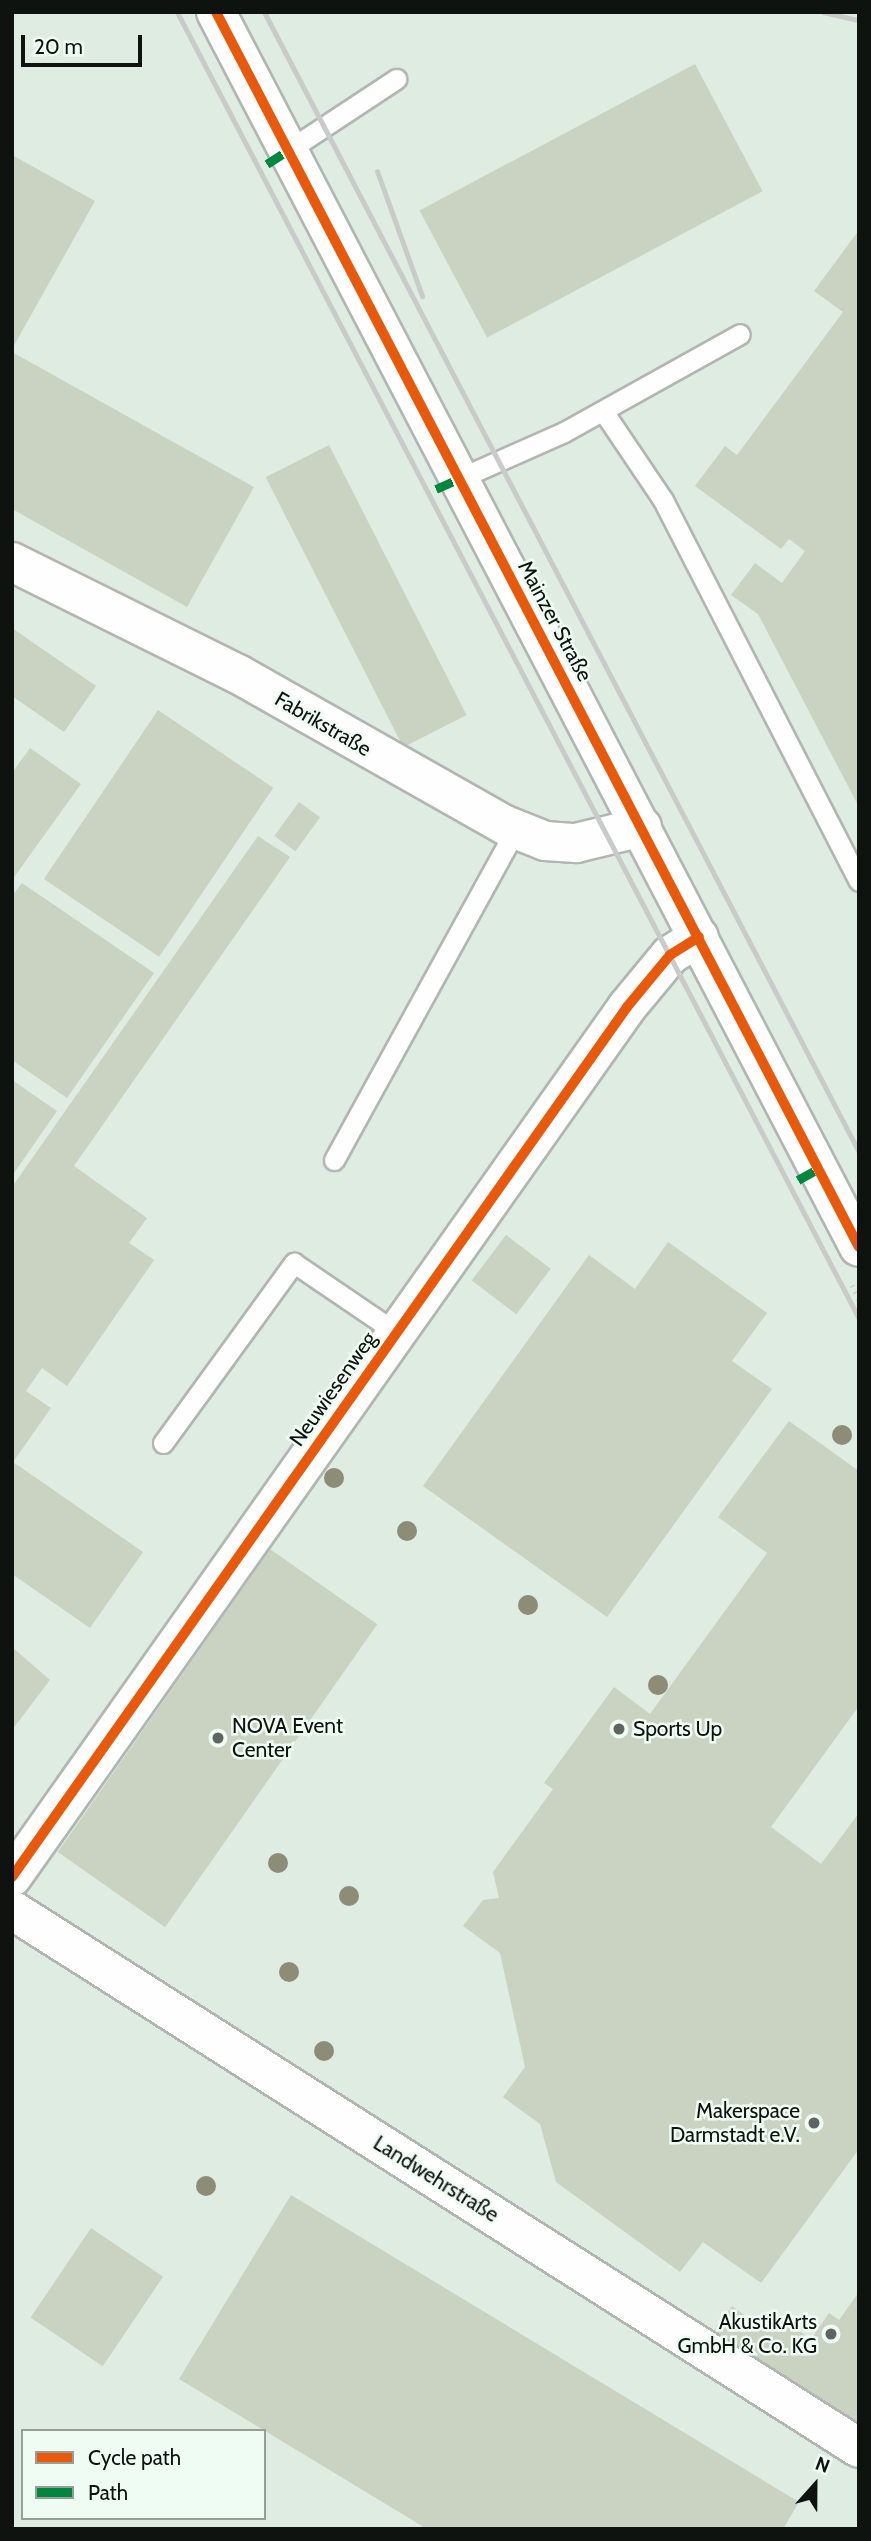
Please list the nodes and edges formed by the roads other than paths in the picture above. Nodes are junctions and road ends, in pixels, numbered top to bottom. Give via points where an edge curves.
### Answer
1 (216, 12) edge
2 (396, 79) dead end
3 (287, 151) junction
4 (740, 334) dead end
5 (603, 411) junction
6 (458, 479) junction
7 (12, 562) edge
8 (642, 827) junction
9 (516, 829) junction
10 (859, 881) edge
11 (699, 937) junction
12 (334, 1160) dead end
13 (859, 1247) edge
14 (397, 1333) junction
15 (163, 1443) dead end
16 (12, 1877) edge
17 (12, 1910) edge
18 (859, 2448) edge

1 - 3 street, Mainzer Straße
2 - 3 lane
3 - 6 street, Mainzer Straße
4 - 5 lane
5 - 6 lane
5 - 10 lane via 663,499
6 - 8 street, Mainzer Straße
7 - 9 street, Fabrikstraße via 237,674
8 - 9 street, Fabrikstraße via 576,843 545,841
8 - 11 street, Mainzer Straße
9 - 12 lane
11 - 13 street, Mainzer Straße
11 - 14 street, Neuwiesenweg via 650,976
14 - 15 lane via 294,1263
14 - 16 street, Neuwiesenweg
17 - 18 street, Landwehrstraße

